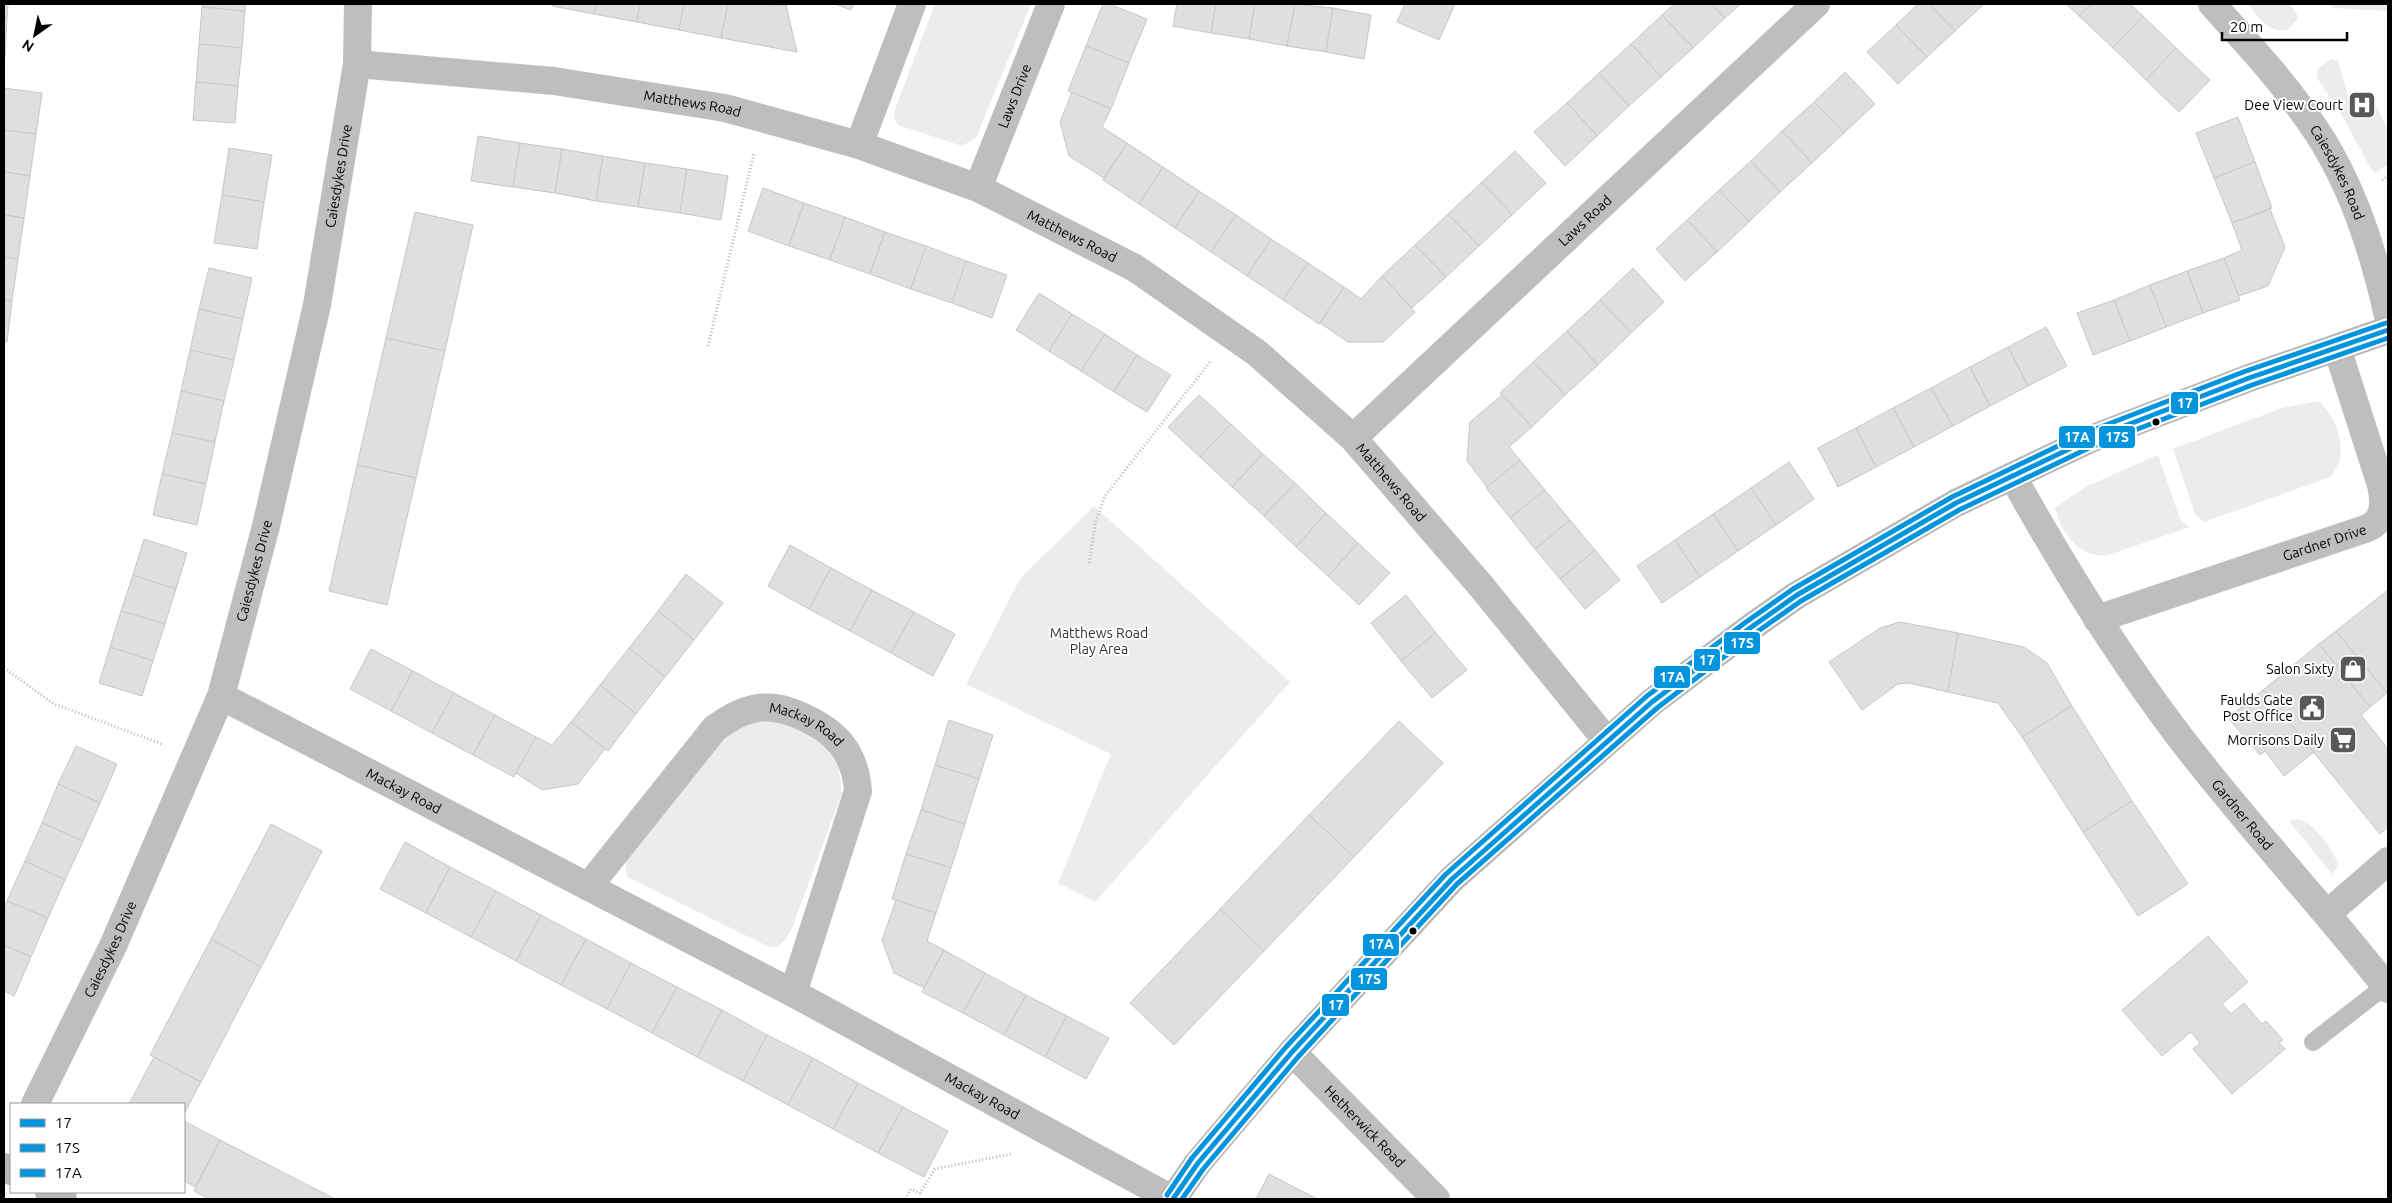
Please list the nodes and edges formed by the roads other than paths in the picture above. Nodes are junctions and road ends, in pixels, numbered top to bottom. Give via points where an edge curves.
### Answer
1 (358, 4) edge
2 (912, 4) edge
3 (1051, 4) edge
4 (1816, 4) edge
5 (2212, 4) edge
6 (357, 64) junction
7 (859, 145) junction
8 (978, 188) junction
9 (2388, 316) edge
10 (2388, 330) edge
11 (2337, 348) junction
12 (1353, 438) junction
13 (2013, 477) junction
14 (2097, 618) junction
15 (222, 696) junction
16 (1607, 741) junction
17 (2388, 861) edge
18 (588, 887) junction
19 (2328, 913) junction
20 (2387, 988) edge
21 (793, 993) junction
22 (2313, 1042) dead end
23 (1292, 1052) junction
24 (35, 1103) edge
25 (10, 1154) edge
26 (4, 1167) edge
27 (51, 1193) edge
28 (63, 1199) edge
29 (1172, 1199) edge
30 (1436, 1199) edge

1 - 6 street, Caiesdykes Drive
2 - 7 street
3 - 8 street, Laws Drive
4 - 12 street, Laws Road
5 - 9 street, Caiesdykes Road via 2278,79 2328,150 2368,239
6 - 7 street, Matthews Road via 554,81 725,108
6 - 15 street, Caiesdykes Drive via 317,305 266,526
7 - 8 street, Matthews Road
8 - 12 street, Matthews Road via 1135,268 1257,353
10 - 11 street
11 - 13 street via 2097,436
11 - 14 street, Gardner Drive via 2381,485 2383,504 2376,523
12 - 16 street, Matthews Road via 1481,586
13 - 14 street, Gardner Road
13 - 16 street via 1956,504 1797,595 1676,684
14 - 19 street, Gardner Road via 2177,733
15 - 18 street, Mackay Road
15 - 24 street, Caiesdykes Drive via 113,946
16 - 23 street via 1452,879
17 - 19 street
18 - 21 street, Mackay Road
18 - 21 street, Mackay Road via 715,728 734,715 774,707 813,721 828,729 841,743 852,761 858,791
19 - 20 street, Gardner Road
20 - 22 lane
21 - 29 street, Mackay Road
23 - 29 street via 1198,1163
23 - 30 street, Hetherwick Road
25 - 26 street
27 - 28 street

